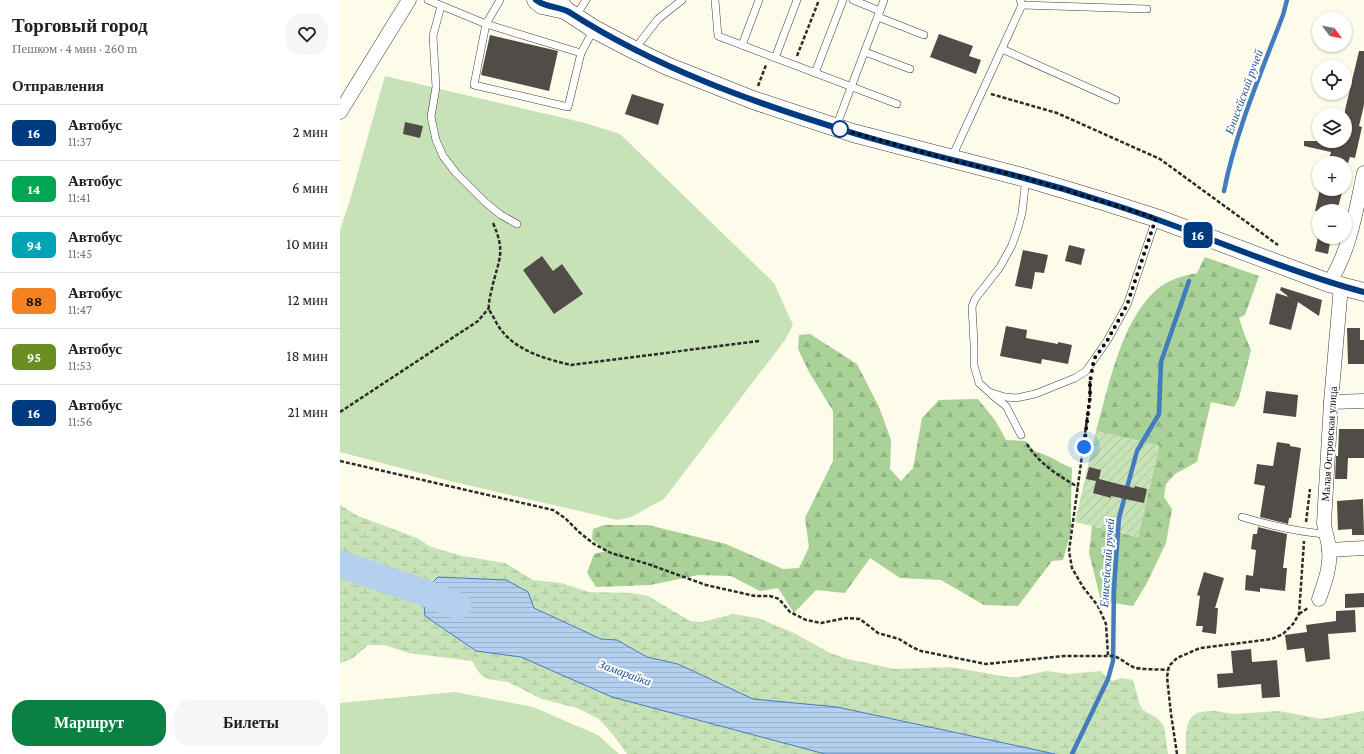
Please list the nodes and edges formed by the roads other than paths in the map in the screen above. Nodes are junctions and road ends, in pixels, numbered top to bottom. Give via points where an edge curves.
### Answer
1 (409, 0) edge
2 (428, 0) edge
3 (500, 0) edge
4 (536, 0) edge
5 (586, 0) edge
6 (682, 0) edge
7 (715, 0) edge
8 (759, 0) edge
9 (798, 0) edge
10 (843, 0) edge
11 (853, 0) edge
12 (884, 0) edge
13 (1021, 2) edge
14 (441, 6) junction
15 (566, 9) edge
16 (1147, 9) dead end
17 (879, 14) junction
18 (486, 24) junction
19 (594, 29) junction
20 (924, 35) dead end
21 (742, 45) junction
22 (1002, 49) junction
23 (634, 50) junction
24 (865, 52) junction
25 (581, 53) junction
26 (775, 58) junction
27 (910, 70) dead end
28 (815, 73) junction
29 (851, 87) junction
30 (1116, 100) dead end
31 (897, 104) dead end
32 (341, 109) edge
33 (836, 128) junction
34 (951, 160) junction
35 (1364, 173) edge
36 (1026, 178) junction
37 (1156, 218) junction
38 (517, 224) dead end
39 (1335, 285) junction
40 (1364, 292) edge
41 (989, 392) junction
42 (1364, 401) edge
43 (1331, 402) junction
44 (1021, 435) road end
45 (1242, 517) dead end
46 (1325, 534) junction
47 (1364, 548) edge
48 (1330, 550) junction
49 (1319, 599) dead end

1 - 32 street
2 - 14 lane
3 - 18 lane
4 - 15 street via 542,5
5 - 15 lane
6 - 23 lane via 658,19
7 - 21 lane via 718,36
8 - 21 lane
9 - 26 lane
10 - 28 lane
11 - 17 lane
12 - 17 lane
13 - 16 lane
13 - 22 lane
14 - 18 lane
14 - 38 lane via 433,36 436,87 431,117 436,140 443,156 456,173 485,202
15 - 19 street
17 - 20 lane
17 - 24 lane
18 - 25 lane
18 - 25 lane via 474,84 568,107
19 - 23 street
19 - 25 lane
21 - 26 lane
22 - 30 lane
22 - 34 lane
23 - 33 street via 724,89
24 - 27 lane
24 - 29 lane
26 - 28 lane
28 - 29 lane
29 - 31 lane
29 - 33 lane
33 - 34 street
34 - 36 street
35 - 39 street, Малая Островская улица
36 - 37 street
36 - 41 lane via 1022,213 1012,245 1000,267 974,299 972,307 974,365 979,383
37 - 39 street
37 - 41 lane via 1127,305 1107,341 1086,371 1035,394 1016,398
39 - 40 street
39 - 43 street, Малая Островская улица
41 - 44 lane via 1006,406
42 - 43 street
43 - 46 street, Малая Островская улица
45 - 46 lane via 1277,527
46 - 48 street, Малая Островская улица
47 - 48 street
48 - 49 street, Малая Островская улица via 1329,565

